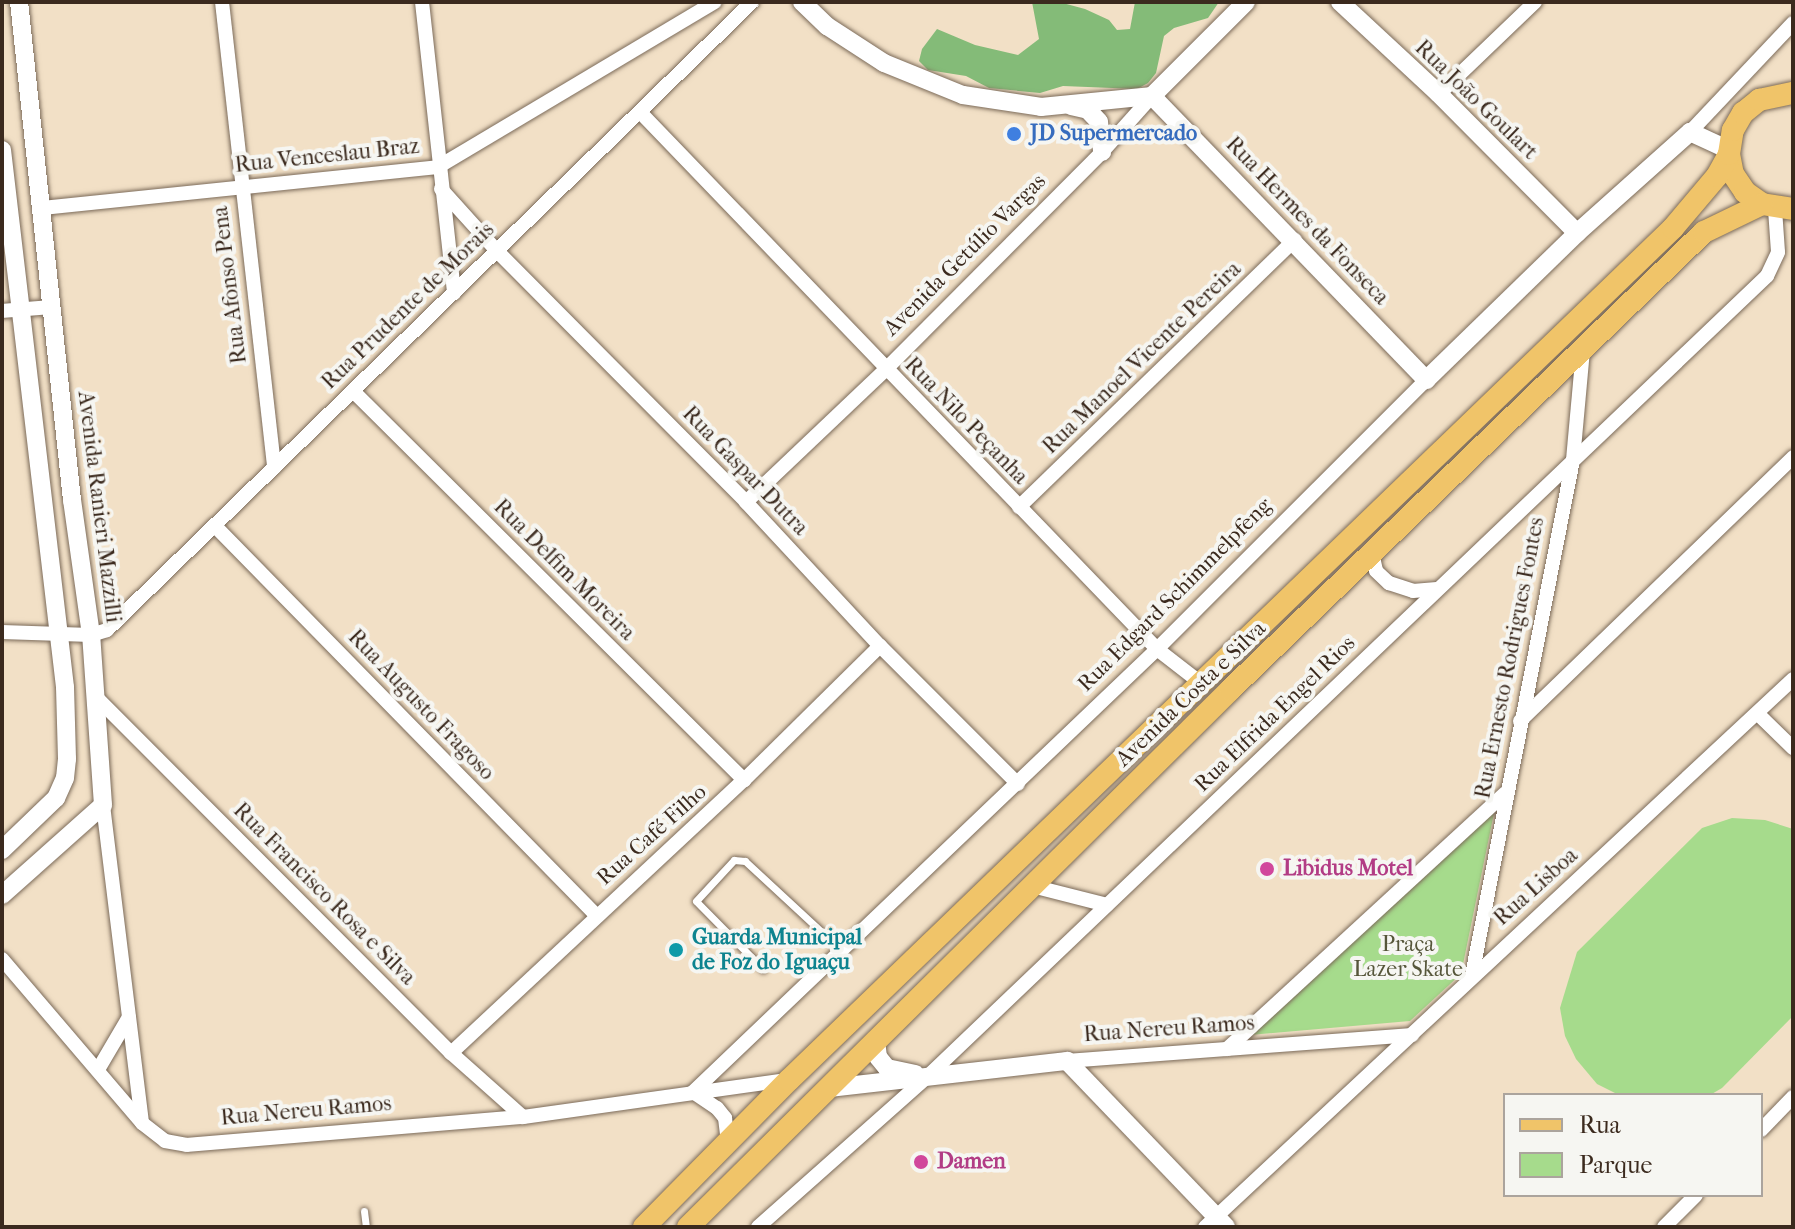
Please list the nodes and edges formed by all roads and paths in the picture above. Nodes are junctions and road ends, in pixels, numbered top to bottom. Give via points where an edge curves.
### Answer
1 (19, 2) edge
2 (222, 2) edge
3 (422, 2) edge
4 (715, 2) edge
5 (752, 2) edge
6 (802, 2) edge
7 (1246, 2) edge
8 (1340, 2) edge
9 (1535, 2) edge
10 (1793, 23) edge
11 (1792, 92) edge
12 (1439, 94) junction
13 (1152, 96) junction
14 (1068, 105) junction
15 (640, 112) junction
16 (1690, 132) junction
17 (2, 150) edge
18 (1102, 152) junction
19 (1729, 152) junction
20 (438, 167) junction
21 (240, 186) junction
22 (441, 189) junction
23 (1776, 207) edge
24 (42, 208) junction
25 (1577, 233) junction
26 (1295, 240) junction
27 (497, 251) junction
28 (454, 293) junction
29 (51, 307) junction
30 (11, 311) edge
31 (1583, 349) junction
32 (886, 369) junction
33 (1426, 380) junction
34 (353, 391) junction
35 (1793, 457) edge
36 (1573, 460) junction
37 (274, 467) junction
38 (746, 502) junction
39 (1019, 507) junction
40 (215, 526) junction
41 (1372, 553) junction
42 (1437, 589) junction
43 (2, 632) edge
44 (58, 633) junction
45 (91, 635) junction
46 (880, 646) junction
47 (1157, 649) junction
48 (1793, 679) edge
49 (1202, 684) junction
50 (97, 698) junction
51 (1758, 714) junction
52 (1520, 721) junction
53 (1793, 748) edge
54 (744, 780) junction
55 (1018, 784) junction
56 (1505, 793) junction
57 (103, 805) junction
58 (2, 850) edge
59 (1032, 886) junction
60 (2, 895) edge
61 (1107, 905) junction
62 (596, 915) junction
63 (841, 950) junction
64 (2, 959) edge
65 (763, 969) dead end
66 (1472, 975) junction
67 (129, 1017) junction
68 (1412, 1035) junction
69 (876, 1041) junction
70 (1227, 1049) junction
71 (451, 1053) junction
72 (1067, 1061) junction
73 (99, 1068) junction
74 (929, 1075) junction
75 (789, 1080) junction
76 (829, 1088) junction
77 (693, 1092) junction
78 (1793, 1097) edge
79 (523, 1117) junction
80 (142, 1123) junction
81 (1763, 1128) edge
82 (728, 1144) junction
83 (1694, 1197) edge
84 (364, 1211) dead end
85 (1216, 1224) edge
86 (366, 1227) edge
87 (644, 1227) edge
88 (688, 1227) edge
89 (758, 1227) edge
90 (1664, 1227) edge

1 - 24 street, Avenida Ranieri Mazzilli
2 - 21 street, Rua Afonso Pena
3 - 20 street
4 - 20 street, Rua Venceslau Braz
5 - 15 street, Rua Prudente de Morais
6 - 14 street via 827,26 884,63 963,95 1041,107
7 - 13 street, Avenida Getúlio Vargas
8 - 12 street, Rua João Goulart
9 - 12 street
10 - 16 street, Rua Edgard Schimmelpfeng
11 - 19 main road, Avenida Costa e Silva via 1759,100 1743,113
12 - 25 street, Rua João Goulart
13 - 14 street
13 - 18 street, Avenida Getúlio Vargas
13 - 26 street, Rua Hermes da Fonseca
14 - 18 street via 1088,110 1099,122
15 - 27 street, Rua Prudente de Morais
15 - 32 street, Rua Nilo Peçanha
16 - 19 street
16 - 25 street, Rua Edgard Schimmelpfeng
17 - 30 street
18 - 32 street, Avenida Getúlio Vargas
19 - 23 main road via 1733,174 1745,192
19 - 49 main road, Avenida Costa e Silva via 1717,176 1673,228
20 - 21 street, Rua Venceslau Braz
20 - 22 street
21 - 24 street, Rua Venceslau Braz
21 - 37 street, Rua Afonso Pena
22 - 27 street, Rua Gaspar Dutra
22 - 28 street
23 - 31 main road, Avenida Costa e Silva via 1704,232
23 - 36 street, Rua Elfrida Engel Rios via 1778,252 1767,276
24 - 29 street, Avenida Ranieri Mazzilli
25 - 33 street, Rua Edgard Schimmelpfeng
26 - 33 street, Rua Hermes da Fonseca
26 - 39 street, Rua Manoel Vicente Pereira
27 - 28 street, Rua Prudente de Morais
27 - 38 street, Rua Gaspar Dutra
28 - 34 street, Rua Prudente de Morais
29 - 30 street
29 - 45 street, Avenida Ranieri Mazzilli
30 - 44 street
31 - 36 street, Rua Ernesto Rodrigues Fontes
31 - 41 main road, Avenida Costa e Silva
32 - 38 street, Avenida Getúlio Vargas
32 - 39 street, Rua Nilo Peçanha
33 - 47 street, Rua Edgard Schimmelpfeng
34 - 37 street, Rua Prudente de Morais
34 - 54 street, Rua Delfim Moreira
35 - 52 street
36 - 42 street, Rua Elfrida Engel Rios
36 - 52 street, Rua Ernesto Rodrigues Fontes
37 - 40 street, Rua Prudente de Morais
38 - 46 street, Rua Gaspar Dutra
39 - 47 street, Rua Nilo Peçanha
40 - 45 street, Rua Prudente de Morais via 107,630
40 - 62 street, Rua Augusto Fragoso
41 - 42 street via 1376,571 1389,583 1413,591
41 - 59 main road, Avenida Costa e Silva
42 - 61 street, Rua Elfrida Engel Rios
43 - 44 street
44 - 45 street
44 - 58 street via 65,778 56,798
45 - 50 street, Avenida Ranieri Mazzilli
46 - 54 street, Rua Café Filho
46 - 55 street, Rua Gaspar Dutra
47 - 49 street, Rua Nilo Peçanha
47 - 55 street, Rua Edgard Schimmelpfeng
48 - 51 street, Rua Lisboa
49 - 75 main road, Avenida Costa e Silva
50 - 57 street, Avenida Ranieri Mazzilli
50 - 71 street, Rua Francisco Rosa e Silva
51 - 53 street
51 - 66 street, Rua Lisboa
52 - 56 street, Rua Ernesto Rodrigues Fontes
54 - 62 street, Rua Café Filho
55 - 63 street, Rua Edgard Schimmelpfeng
56 - 66 street, Rua Ernesto Rodrigues Fontes
56 - 70 street
57 - 60 street
57 - 67 street, Avenida Ranieri Mazzilli
59 - 61 street
59 - 69 main road, Avenida Costa e Silva
61 - 74 street, Rua Elfrida Engel Rios
62 - 71 street, Rua Café Filho
63 - 65 lane via 745,861 734,860 696,901
63 - 77 street, Rua Edgard Schimmelpfeng
64 - 73 street, Rua Nereu Ramos
66 - 68 street, Rua Lisboa
67 - 73 street
67 - 80 street, Avenida Ranieri Mazzilli
68 - 70 street, Rua Nereu Ramos
68 - 85 street, Rua Lisboa
69 - 74 street via 878,1057 887,1068
69 - 76 main road, Avenida Costa e Silva
70 - 72 street, Rua Nereu Ramos
71 - 79 street, Rua Francisco Rosa e Silva
72 - 74 street, Rua Nereu Ramos
72 - 85 street
73 - 80 street, Rua Nereu Ramos
74 - 76 street
74 - 89 street, Rua Elfrida Engel Rios
75 - 77 street, Rua Nereu Ramos
75 - 82 main road, Avenida Costa e Silva
76 - 88 main road, Avenida Costa e Silva
77 - 79 street, Rua Nereu Ramos
77 - 82 street via 725,1118
78 - 81 street
79 - 80 street, Rua Nereu Ramos via 187,1145 165,1141
82 - 87 main road, Avenida Costa e Silva
83 - 90 street
84 - 86 lane

